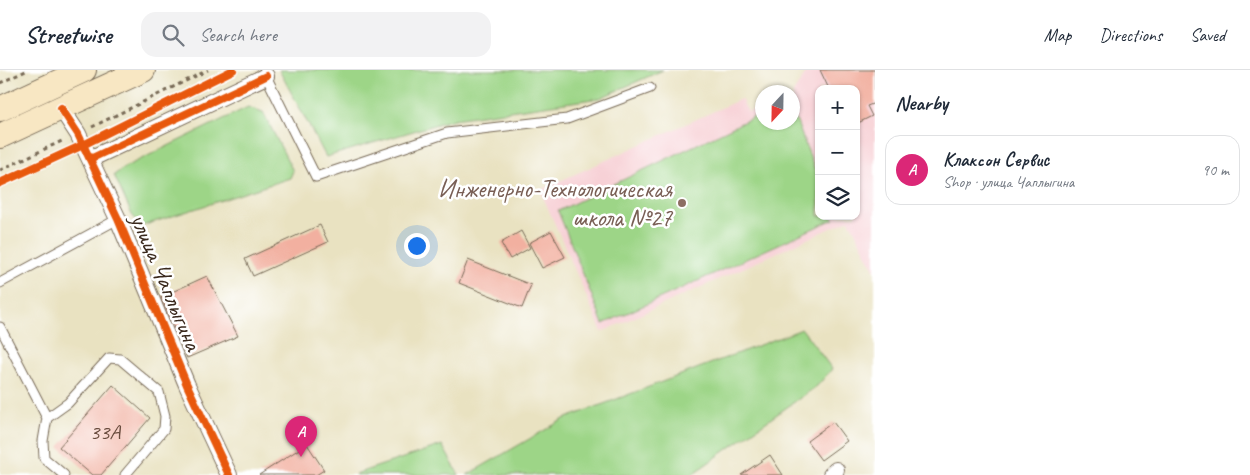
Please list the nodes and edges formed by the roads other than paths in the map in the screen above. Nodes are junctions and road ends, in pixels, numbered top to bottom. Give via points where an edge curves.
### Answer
1 (143, 70) edge
2 (80, 72) edge
3 (265, 73) edge
4 (650, 88) dead end
5 (61, 108) junction
6 (0, 109) edge
7 (0, 136) edge
8 (90, 159) junction
9 (118, 219) junction
10 (0, 283) edge
11 (0, 327) edge
12 (46, 418) junction
13 (64, 475) edge
14 (125, 475) edge
15 (229, 475) edge

1 - 5 main road
2 - 5 main road via 60,88 56,97
2 - 6 main road
3 - 4 lane via 316,177 448,133 567,119
3 - 8 street
5 - 7 main road
5 - 8 street, улица Чаплыгина
8 - 9 street, улица Чаплыгина
9 - 10 lane
9 - 15 street, улица Чаплыгина
11 - 12 lane
12 - 13 lane via 42,441 44,458
12 - 14 lane via 68,404 109,358 120,359 159,392 165,416 164,429

